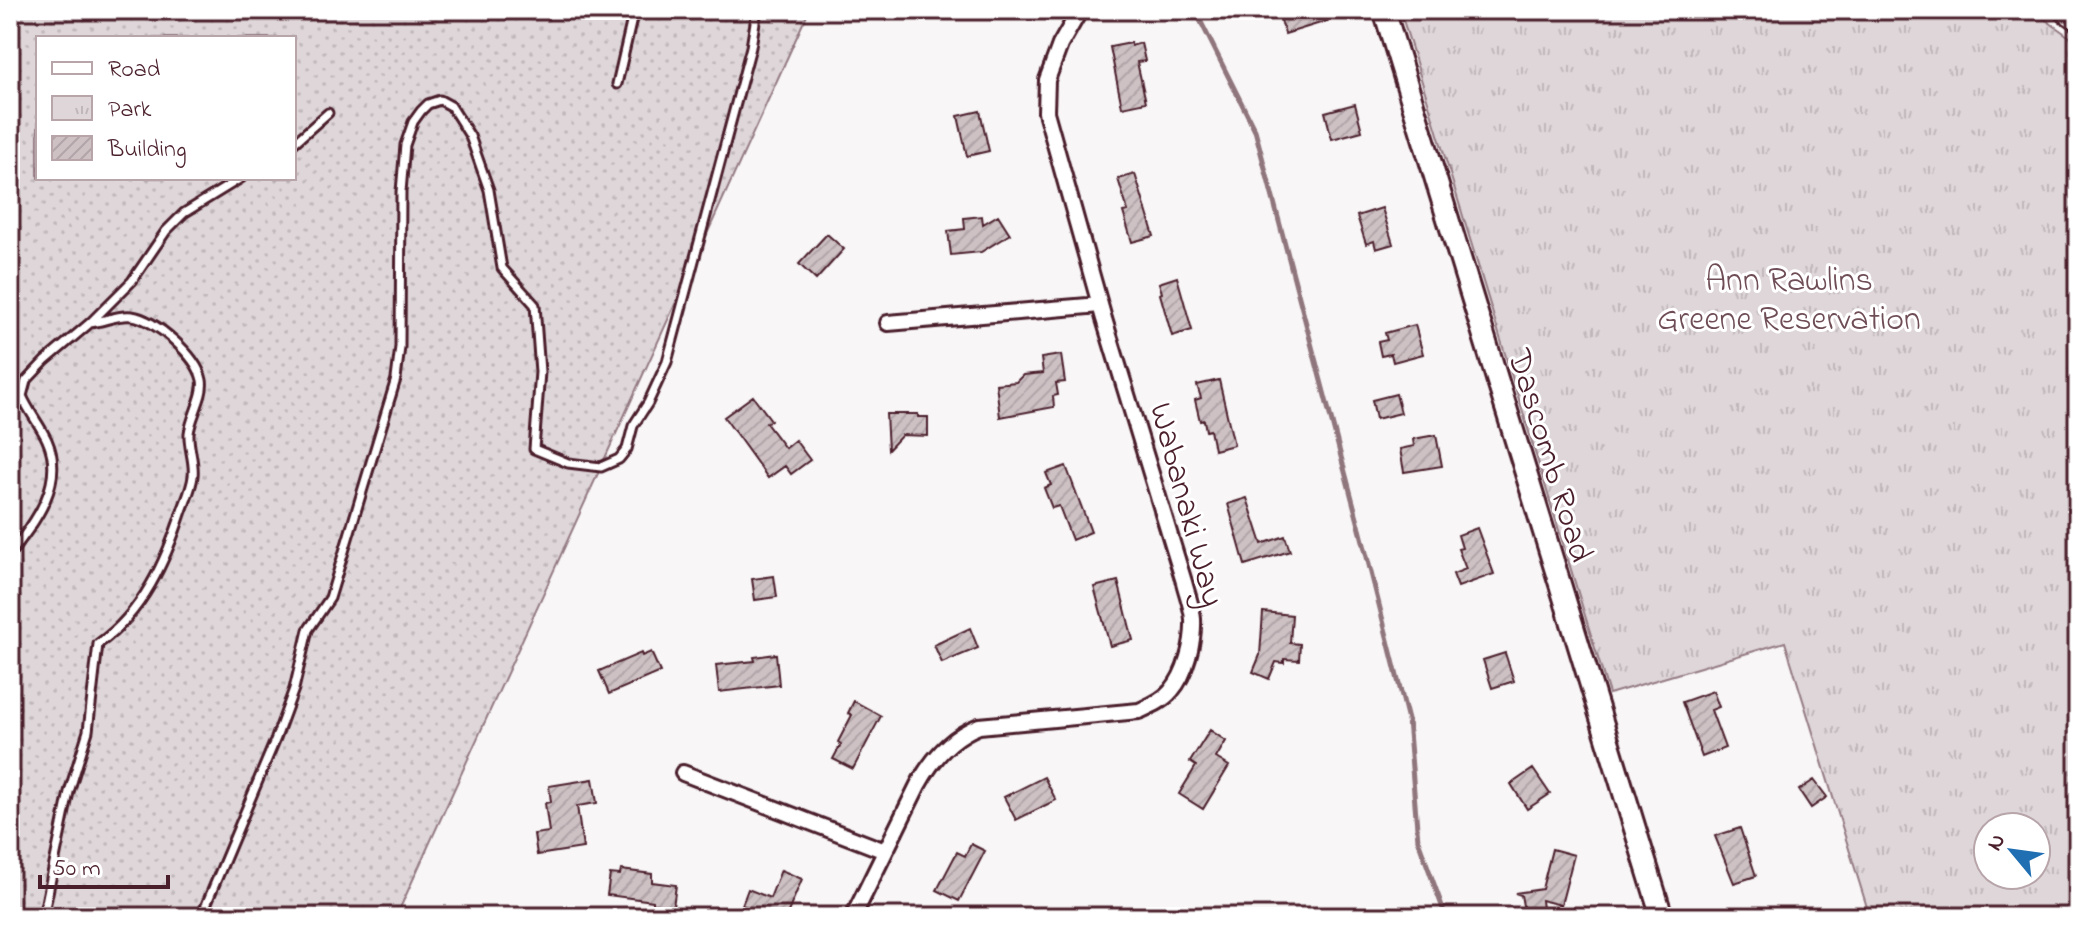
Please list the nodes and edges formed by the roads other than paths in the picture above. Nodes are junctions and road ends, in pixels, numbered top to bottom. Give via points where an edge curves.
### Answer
1 (634, 10) edge
2 (757, 10) edge
3 (1080, 10) edge
4 (1384, 10) edge
5 (2064, 10) edge
6 (2078, 20) edge
7 (617, 84) dead end
8 (328, 113) dead end
9 (296, 141) edge
10 (238, 180) edge
11 (1100, 305) junction
12 (90, 323) junction
13 (888, 323) dead end
14 (24, 401) junction
15 (10, 411) edge
16 (10, 554) edge
17 (683, 773) dead end
18 (885, 851) junction
19 (43, 917) edge
20 (201, 917) edge
21 (853, 917) edge
22 (1662, 917) edge

1 - 7 lane
2 - 20 lane via 667,362 633,426 627,449 601,467 568,463 534,449 540,372 535,305 502,268 489,190 460,118 440,100 428,104 413,122 401,192 396,379 330,598 308,630 276,738
3 - 11 street, Wabanaki Way via 1047,80 1046,112
4 - 22 main road, Dascomb Road
5 - 6 main road
8 - 9 lane
10 - 12 lane via 184,213 132,281
11 - 13 street
11 - 18 street, Wabanaki Way via 1193,620 1181,673 1171,692 1139,711 997,723 965,732 928,767
12 - 14 lane via 26,381
12 - 19 lane via 131,316 151,321 185,353 202,378 202,392 189,434 194,475 175,531 155,578 124,624 98,644 88,731 69,792
14 - 15 lane
14 - 16 lane via 53,457 49,494 35,523
17 - 18 street
18 - 21 street, Wabanaki Way

